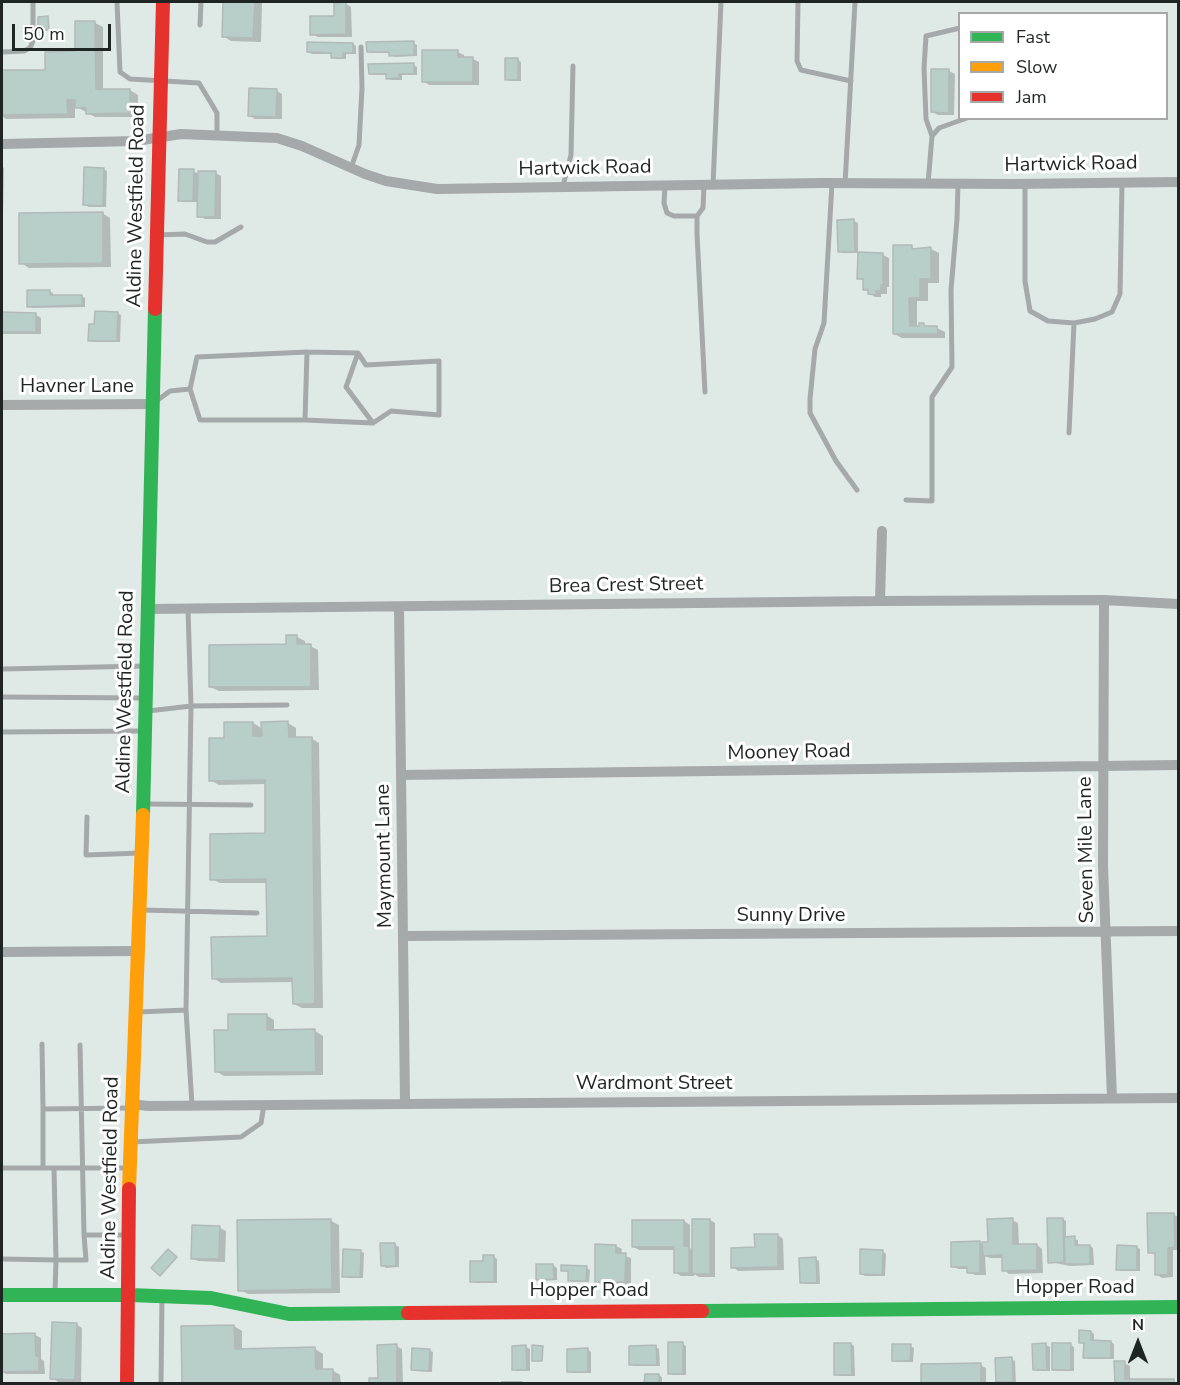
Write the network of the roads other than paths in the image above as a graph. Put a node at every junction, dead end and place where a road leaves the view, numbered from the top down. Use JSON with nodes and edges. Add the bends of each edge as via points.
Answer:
{"nodes":[{"id":1,"x":33,"y":2,"type":"edge"},
{"id":2,"x":117,"y":2,"type":"edge"},
{"id":3,"x":163,"y":2,"type":"edge"},
{"id":4,"x":201,"y":2,"type":"edge"},
{"id":5,"x":721,"y":2,"type":"edge"},
{"id":6,"x":798,"y":2,"type":"edge"},
{"id":7,"x":855,"y":2,"type":"edge"},
{"id":8,"x":200,"y":25,"type":"dead end"},
{"id":9,"x":958,"y":28,"type":"edge"},
{"id":10,"x":361,"y":46,"type":"dead end"},
{"id":11,"x":2,"y":51,"type":"edge"},
{"id":12,"x":573,"y":66,"type":"dead end"},
{"id":13,"x":160,"y":81,"type":"junction"},
{"id":14,"x":851,"y":81,"type":"junction"},
{"id":15,"x":961,"y":120,"type":"edge"},
{"id":16,"x":217,"y":135,"type":"junction"},
{"id":17,"x":932,"y":136,"type":"junction"},
{"id":18,"x":159,"y":138,"type":"junction"},
{"id":19,"x":2,"y":144,"type":"edge"},
{"id":20,"x":351,"y":168,"type":"junction"},
{"id":21,"x":1179,"y":182,"type":"edge"},
{"id":22,"x":832,"y":183,"type":"junction"},
{"id":23,"x":1122,"y":183,"type":"junction"},
{"id":24,"x":846,"y":184,"type":"junction"},
{"id":25,"x":928,"y":184,"type":"junction"},
{"id":26,"x":958,"y":184,"type":"junction"},
{"id":27,"x":1025,"y":184,"type":"junction"},
{"id":28,"x":709,"y":185,"type":"junction"},
{"id":29,"x":664,"y":186,"type":"junction"},
{"id":30,"x":563,"y":188,"type":"junction"},
{"id":31,"x":697,"y":216,"type":"junction"},
{"id":32,"x":240,"y":227,"type":"dead end"},
{"id":33,"x":157,"y":235,"type":"junction"},
{"id":34,"x":1074,"y":323,"type":"junction"},
{"id":35,"x":307,"y":352,"type":"junction"},
{"id":36,"x":358,"y":353,"type":"junction"},
{"id":37,"x":190,"y":389,"type":"junction"},
{"id":38,"x":705,"y":392,"type":"dead end"},
{"id":39,"x":152,"y":404,"type":"junction"},
{"id":40,"x":2,"y":405,"type":"edge"},
{"id":41,"x":305,"y":420,"type":"junction"},
{"id":42,"x":373,"y":423,"type":"junction"},
{"id":43,"x":1069,"y":433,"type":"dead end"},
{"id":44,"x":857,"y":490,"type":"dead end"},
{"id":45,"x":906,"y":500,"type":"dead end"},
{"id":46,"x":882,"y":531,"type":"dead end"},
{"id":47,"x":1104,"y":600,"type":"junction"},
{"id":48,"x":880,"y":601,"type":"junction"},
{"id":49,"x":1179,"y":604,"type":"edge"},
{"id":50,"x":399,"y":607,"type":"junction"},
{"id":51,"x":148,"y":609,"type":"junction"},
{"id":52,"x":189,"y":609,"type":"junction"},
{"id":53,"x":147,"y":666,"type":"junction"},
{"id":54,"x":2,"y":669,"type":"edge"},
{"id":55,"x":2,"y":697,"type":"edge"},
{"id":56,"x":146,"y":705,"type":"junction"},
{"id":57,"x":287,"y":705,"type":"dead end"},
{"id":58,"x":191,"y":706,"type":"junction"},
{"id":59,"x":145,"y":731,"type":"junction"},
{"id":60,"x":2,"y":732,"type":"edge"},
{"id":61,"x":1179,"y":765,"type":"edge"},
{"id":62,"x":1104,"y":767,"type":"junction"},
{"id":63,"x":401,"y":775,"type":"junction"},
{"id":64,"x":143,"y":804,"type":"junction"},
{"id":65,"x":189,"y":804,"type":"junction"},
{"id":66,"x":251,"y":805,"type":"dead end"},
{"id":67,"x":87,"y":818,"type":"dead end"},
{"id":68,"x":142,"y":853,"type":"junction"},
{"id":69,"x":140,"y":910,"type":"junction"},
{"id":70,"x":188,"y":911,"type":"junction"},
{"id":71,"x":257,"y":913,"type":"dead end"},
{"id":72,"x":1179,"y":931,"type":"edge"},
{"id":73,"x":1106,"y":932,"type":"junction"},
{"id":74,"x":405,"y":936,"type":"junction"},
{"id":75,"x":138,"y":951,"type":"junction"},
{"id":76,"x":2,"y":952,"type":"edge"},
{"id":77,"x":186,"y":1010,"type":"junction"},
{"id":78,"x":136,"y":1012,"type":"junction"},
{"id":79,"x":42,"y":1044,"type":"dead end"},
{"id":80,"x":80,"y":1045,"type":"dead end"},
{"id":81,"x":1112,"y":1098,"type":"junction"},
{"id":82,"x":1179,"y":1098,"type":"edge"},
{"id":83,"x":405,"y":1104,"type":"junction"},
{"id":84,"x":264,"y":1105,"type":"junction"},
{"id":85,"x":130,"y":1106,"type":"junction"},
{"id":86,"x":192,"y":1106,"type":"junction"},
{"id":87,"x":43,"y":1109,"type":"junction"},
{"id":88,"x":81,"y":1109,"type":"junction"},
{"id":89,"x":129,"y":1142,"type":"junction"},
{"id":90,"x":2,"y":1168,"type":"edge"},
{"id":91,"x":43,"y":1168,"type":"junction"},
{"id":92,"x":54,"y":1168,"type":"junction"},
{"id":93,"x":83,"y":1168,"type":"junction"},
{"id":94,"x":129,"y":1168,"type":"junction"},
{"id":95,"x":84,"y":1235,"type":"junction"},
{"id":96,"x":128,"y":1235,"type":"junction"},
{"id":97,"x":2,"y":1260,"type":"edge"},
{"id":98,"x":56,"y":1260,"type":"junction"},
{"id":99,"x":2,"y":1295,"type":"edge"},
{"id":100,"x":55,"y":1295,"type":"junction"},
{"id":101,"x":129,"y":1295,"type":"junction"},
{"id":102,"x":162,"y":1296,"type":"junction"},
{"id":103,"x":1179,"y":1307,"type":"edge"},
{"id":104,"x":127,"y":1383,"type":"edge"},
{"id":105,"x":161,"y":1383,"type":"edge"}],
"edges":[{"from":1,"to":11,"type":"lane","via":[[30,48]]},
{"from":2,"to":13,"type":"lane","via":[[120,72],[130,79]]},
{"from":3,"to":13,"type":"main road","name":"Aldine Westfield Road"},
{"from":4,"to":8,"type":"lane"},
{"from":5,"to":28,"type":"lane"},
{"from":6,"to":14,"type":"lane","via":[[797,60],[801,70]]},
{"from":7,"to":14,"type":"lane"},
{"from":9,"to":17,"type":"lane","via":[[926,36],[926,119]]},
{"from":10,"to":20,"type":"lane","via":[[359,145]]},
{"from":12,"to":30,"type":"lane","via":[[571,155]]},
{"from":13,"to":16,"type":"lane","via":[[199,83],[217,113]]},
{"from":13,"to":18,"type":"main road","name":"Aldine Westfield Road"},
{"from":14,"to":24,"type":"lane"},
{"from":15,"to":17,"type":"lane","via":[[939,128]]},
{"from":16,"to":18,"type":"street","name":"Hartwick Road"},
{"from":16,"to":20,"type":"street","name":"Hartwick Road","via":[[277,138]]},
{"from":17,"to":25,"type":"lane"},
{"from":18,"to":19,"type":"street","name":"Hartwick Road"},
{"from":18,"to":33,"type":"main road","name":"Aldine Westfield Road"},
{"from":20,"to":30,"type":"street","name":"Hartwick Road","via":[[386,181],[437,189]]},
{"from":21,"to":23,"type":"street","name":"Hartwick Road"},
{"from":22,"to":24,"type":"street","name":"Hartwick Road"},
{"from":22,"to":28,"type":"street","name":"Hartwick Road"},
{"from":22,"to":44,"type":"lane","via":[[824,323],[816,350],[810,414]]},
{"from":23,"to":27,"type":"street","name":"Hartwick Road"},
{"from":23,"to":34,"type":"lane","via":[[1120,294],[1112,312]]},
{"from":24,"to":25,"type":"street","name":"Hartwick Road"},
{"from":25,"to":26,"type":"street","name":"Hartwick Road"},
{"from":26,"to":27,"type":"street","name":"Hartwick Road"},
{"from":26,"to":45,"type":"lane","via":[[951,290],[952,367],[932,396],[932,501]]},
{"from":27,"to":34,"type":"lane","via":[[1025,281],[1030,311],[1048,321]]},
{"from":28,"to":29,"type":"street","name":"Hartwick Road"},
{"from":28,"to":31,"type":"lane"},
{"from":29,"to":30,"type":"street","name":"Hartwick Road"},
{"from":29,"to":31,"type":"lane","via":[[667,213]]},
{"from":31,"to":38,"type":"lane"},
{"from":32,"to":33,"type":"lane","via":[[215,242],[185,234]]},
{"from":33,"to":39,"type":"main road","name":"Aldine Westfield Road"},
{"from":34,"to":43,"type":"lane"},
{"from":35,"to":36,"type":"lane"},
{"from":35,"to":37,"type":"lane","via":[[197,357]]},
{"from":35,"to":41,"type":"lane"},
{"from":36,"to":42,"type":"lane","via":[[346,387]]},
{"from":36,"to":42,"type":"lane","via":[[366,365],[439,361],[439,415],[392,411]]},
{"from":37,"to":39,"type":"lane","via":[[170,391]]},
{"from":37,"to":41,"type":"lane","via":[[200,420]]},
{"from":39,"to":40,"type":"street","name":"Havner Lane"},
{"from":39,"to":51,"type":"main road","name":"Aldine Westfield Road"},
{"from":41,"to":42,"type":"lane"},
{"from":46,"to":48,"type":"street"},
{"from":47,"to":48,"type":"street","name":"Brea Crest Street"},
{"from":47,"to":49,"type":"street","name":"Brea Crest Street"},
{"from":47,"to":62,"type":"street","name":"Seven Mile Lane"},
{"from":48,"to":50,"type":"street","name":"Brea Crest Street"},
{"from":50,"to":52,"type":"street","name":"Brea Crest Street"},
{"from":50,"to":63,"type":"street","name":"Maymount Lane"},
{"from":51,"to":52,"type":"street","name":"Brea Crest Street"},
{"from":51,"to":53,"type":"main road","name":"Aldine Westfield Road"},
{"from":52,"to":58,"type":"lane"},
{"from":53,"to":54,"type":"lane"},
{"from":53,"to":56,"type":"main road","name":"Aldine Westfield Road"},
{"from":55,"to":56,"type":"lane"},
{"from":56,"to":58,"type":"lane"},
{"from":56,"to":59,"type":"main road","name":"Aldine Westfield Road"},
{"from":57,"to":58,"type":"lane"},
{"from":58,"to":65,"type":"lane"},
{"from":59,"to":60,"type":"lane"},
{"from":59,"to":64,"type":"main road","name":"Aldine Westfield Road"},
{"from":61,"to":62,"type":"street","name":"Mooney Road"},
{"from":62,"to":63,"type":"street","name":"Mooney Road"},
{"from":62,"to":73,"type":"street","name":"Seven Mile Lane"},
{"from":63,"to":74,"type":"street","name":"Maymount Lane"},
{"from":64,"to":65,"type":"lane"},
{"from":64,"to":68,"type":"main road","name":"Aldine Westfield Road"},
{"from":65,"to":66,"type":"lane"},
{"from":65,"to":70,"type":"lane"},
{"from":67,"to":68,"type":"lane","via":[[86,855]]},
{"from":68,"to":69,"type":"main road","name":"Aldine Westfield Road"},
{"from":69,"to":70,"type":"lane"},
{"from":69,"to":75,"type":"main road","name":"Aldine Westfield Road"},
{"from":70,"to":71,"type":"lane"},
{"from":70,"to":77,"type":"lane"},
{"from":72,"to":73,"type":"street","name":"Sunny Drive"},
{"from":73,"to":74,"type":"street","name":"Sunny Drive"},
{"from":73,"to":81,"type":"street","name":"Seven Mile Lane"},
{"from":74,"to":83,"type":"street","name":"Maymount Lane"},
{"from":75,"to":76,"type":"street"},
{"from":75,"to":78,"type":"main road","name":"Aldine Westfield Road"},
{"from":77,"to":78,"type":"lane"},
{"from":77,"to":86,"type":"lane"},
{"from":78,"to":85,"type":"main road","name":"Aldine Westfield Road"},
{"from":79,"to":87,"type":"lane"},
{"from":80,"to":88,"type":"lane"},
{"from":81,"to":82,"type":"street","name":"Wardmont Street"},
{"from":81,"to":83,"type":"street","name":"Wardmont Street"},
{"from":83,"to":84,"type":"street","name":"Wardmont Street"},
{"from":84,"to":86,"type":"street","name":"Wardmont Street"},
{"from":84,"to":89,"type":"lane","via":[[261,1123],[241,1137]]},
{"from":85,"to":86,"type":"street","name":"Wardmont Street"},
{"from":85,"to":88,"type":"lane"},
{"from":85,"to":89,"type":"main road","name":"Aldine Westfield Road"},
{"from":87,"to":88,"type":"lane"},
{"from":87,"to":91,"type":"lane"},
{"from":88,"to":93,"type":"lane"},
{"from":89,"to":94,"type":"main road","name":"Aldine Westfield Road"},
{"from":90,"to":91,"type":"lane"},
{"from":91,"to":92,"type":"lane"},
{"from":92,"to":93,"type":"lane"},
{"from":92,"to":98,"type":"lane"},
{"from":93,"to":94,"type":"lane"},
{"from":93,"to":95,"type":"lane"},
{"from":94,"to":96,"type":"main road","name":"Aldine Westfield Road"},
{"from":95,"to":96,"type":"lane"},
{"from":95,"to":98,"type":"lane","via":[[86,1260]]},
{"from":96,"to":101,"type":"main road","name":"Aldine Westfield Road"},
{"from":97,"to":98,"type":"lane"},
{"from":98,"to":100,"type":"lane"},
{"from":99,"to":100,"type":"main road","name":"Hopper Road"},
{"from":100,"to":101,"type":"main road","name":"Hopper Road"},
{"from":101,"to":102,"type":"main road","name":"Hopper Road"},
{"from":101,"to":104,"type":"main road","name":"Aldine Westfield Road"},
{"from":102,"to":103,"type":"main road","name":"Hopper Road","via":[[211,1298],[289,1314]]},
{"from":102,"to":105,"type":"lane"}]}
